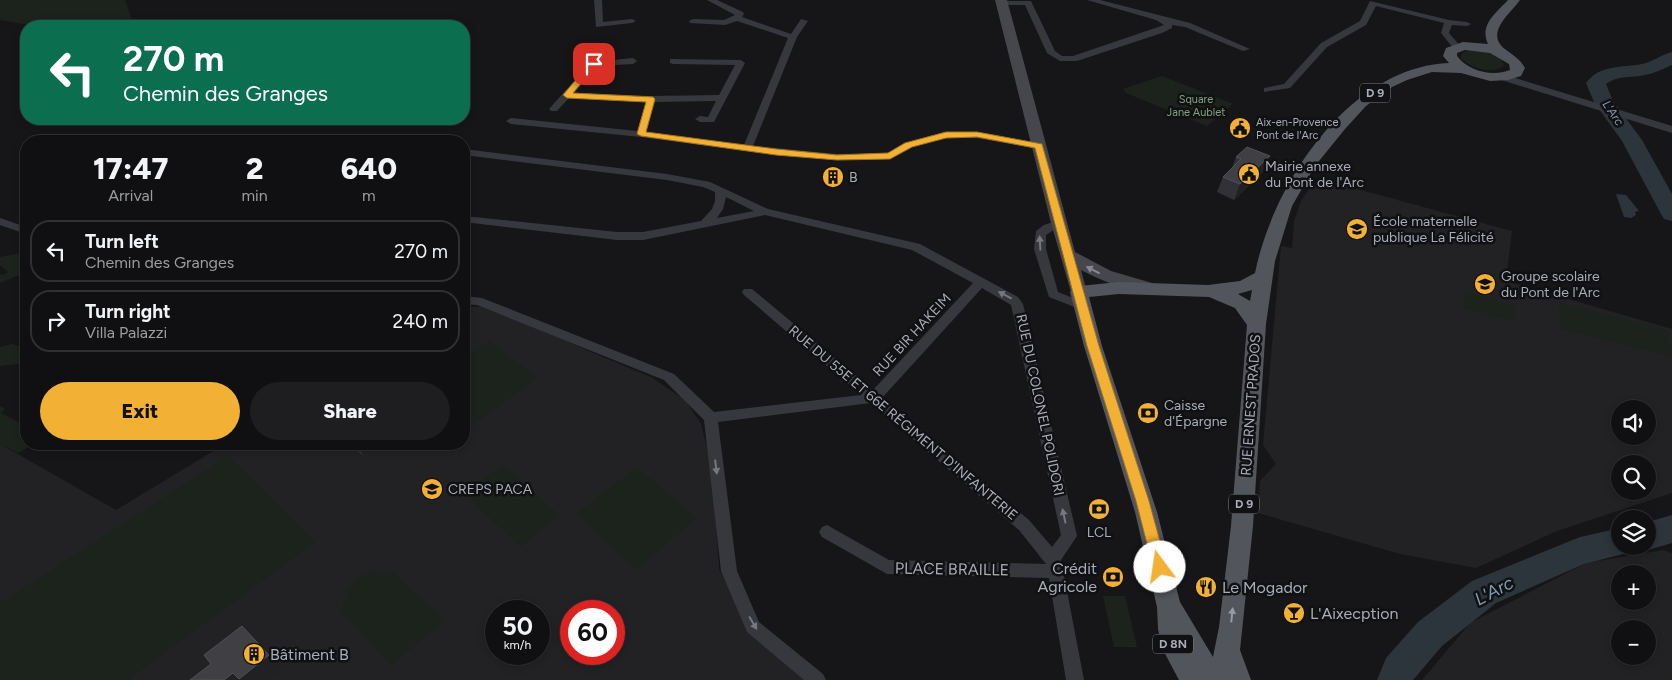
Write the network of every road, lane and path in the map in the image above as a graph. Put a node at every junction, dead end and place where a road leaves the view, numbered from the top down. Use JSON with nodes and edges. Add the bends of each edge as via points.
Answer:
{"nodes":[{"id":1,"x":598,"y":0,"type":"edge"},
{"id":2,"x":711,"y":0,"type":"edge"},
{"id":3,"x":1091,"y":0,"type":"edge"},
{"id":4,"x":1501,"y":0,"type":"edge"},
{"id":5,"x":1514,"y":0,"type":"edge"},
{"id":6,"x":1001,"y":1,"type":"edge"},
{"id":7,"x":1030,"y":2,"type":"edge"},
{"id":8,"x":1373,"y":2,"type":"edge"},
{"id":9,"x":737,"y":18,"type":"junction"},
{"id":10,"x":632,"y":21,"type":"dead end"},
{"id":11,"x":693,"y":21,"type":"dead end"},
{"id":12,"x":804,"y":21,"type":"dead end"},
{"id":13,"x":1166,"y":21,"type":"junction"},
{"id":14,"x":1449,"y":22,"type":"junction"},
{"id":15,"x":1467,"y":24,"type":"dead end"},
{"id":16,"x":793,"y":37,"type":"junction"},
{"id":17,"x":1459,"y":48,"type":"junction"},
{"id":18,"x":1246,"y":49,"type":"dead end"},
{"id":19,"x":1501,"y":52,"type":"junction"},
{"id":20,"x":633,"y":61,"type":"dead end"},
{"id":21,"x":673,"y":61,"type":"dead end"},
{"id":22,"x":1464,"y":68,"type":"junction"},
{"id":23,"x":1516,"y":73,"type":"junction"},
{"id":24,"x":1502,"y":77,"type":"junction"},
{"id":25,"x":1531,"y":85,"type":"junction"},
{"id":26,"x":1267,"y":90,"type":"dead end"},
{"id":27,"x":567,"y":95,"type":"junction"},
{"id":28,"x":722,"y":98,"type":"junction"},
{"id":29,"x":650,"y":99,"type":"junction"},
{"id":30,"x":554,"y":109,"type":"dead end"},
{"id":31,"x":700,"y":120,"type":"dead end"},
{"id":32,"x":511,"y":121,"type":"dead end"},
{"id":33,"x":1330,"y":129,"type":"junction"},
{"id":34,"x":1672,"y":130,"type":"edge"},
{"id":35,"x":641,"y":134,"type":"junction"},
{"id":36,"x":1039,"y":146,"type":"junction"},
{"id":37,"x":748,"y":147,"type":"junction"},
{"id":38,"x":470,"y":153,"type":"edge"},
{"id":39,"x":720,"y":191,"type":"junction"},
{"id":40,"x":765,"y":212,"type":"junction"},
{"id":41,"x":470,"y":220,"type":"edge"},
{"id":42,"x":0,"y":222,"type":"edge"},
{"id":43,"x":1059,"y":223,"type":"junction"},
{"id":44,"x":703,"y":224,"type":"junction"},
{"id":45,"x":20,"y":229,"type":"edge"},
{"id":46,"x":1069,"y":255,"type":"junction"},
{"id":47,"x":1256,"y":274,"type":"junction"},
{"id":48,"x":981,"y":282,"type":"junction"},
{"id":49,"x":1154,"y":289,"type":"junction"},
{"id":50,"x":1217,"y":290,"type":"junction"},
{"id":51,"x":748,"y":292,"type":"dead end"},
{"id":52,"x":1081,"y":299,"type":"junction"},
{"id":53,"x":470,"y":300,"type":"edge"},
{"id":54,"x":1257,"y":326,"type":"junction"},
{"id":55,"x":874,"y":398,"type":"junction"},
{"id":56,"x":711,"y":418,"type":"junction"},
{"id":57,"x":827,"y":532,"type":"dead end"},
{"id":58,"x":1054,"y":565,"type":"junction"},
{"id":59,"x":1228,"y":651,"type":"junction"},
{"id":60,"x":817,"y":680,"type":"edge"},
{"id":61,"x":1075,"y":680,"type":"edge"},
{"id":62,"x":1198,"y":680,"type":"edge"},
{"id":63,"x":1219,"y":680,"type":"edge"},
{"id":64,"x":1238,"y":680,"type":"edge"}],
"edges":[{"from":1,"to":10,"type":"street","via":[[599,25]]},
{"from":2,"to":9,"type":"street","via":[[735,10],[740,14]]},
{"from":3,"to":13,"type":"street"},
{"from":4,"to":17,"type":"main road","via":[[1484,20],[1480,40]]},
{"from":5,"to":19,"type":"main road","via":[[1490,30],[1489,37]]},
{"from":6,"to":7,"type":"street"},
{"from":6,"to":36,"type":"main road","number":"D 8N"},
{"from":7,"to":13,"type":"street","via":[[1051,53],[1060,58],[1074,59],[1159,32],[1169,26]]},
{"from":8,"to":14,"type":"street"},
{"from":8,"to":26,"type":"street","via":[[1363,23],[1324,45],[1287,86]]},
{"from":9,"to":11,"type":"street","via":[[725,23]]},
{"from":9,"to":16,"type":"street"},
{"from":12,"to":16,"type":"street"},
{"from":13,"to":18,"type":"street","via":[[1187,25]]},
{"from":14,"to":15,"type":"street"},
{"from":14,"to":17,"type":"street","via":[[1445,33]]},
{"from":16,"to":37,"type":"street"},
{"from":17,"to":19,"type":"main road"},
{"from":17,"to":22,"type":"main road","via":[[1452,60]]},
{"from":17,"to":33,"type":"main road","number":"D 9","via":[[1404,68],[1352,97]]},
{"from":19,"to":23,"type":"main road","via":[[1516,63]]},
{"from":20,"to":27,"type":"street","via":[[594,64]]},
{"from":21,"to":28,"type":"street","via":[[741,63]]},
{"from":22,"to":24,"type":"main road"},
{"from":22,"to":33,"type":"main road","number":"D 9","via":[[1438,67],[1412,72],[1363,100]]},
{"from":23,"to":24,"type":"main road"},
{"from":23,"to":25,"type":"street"},
{"from":24,"to":25,"type":"street"},
{"from":25,"to":34,"type":"street"},
{"from":27,"to":29,"type":"street"},
{"from":27,"to":30,"type":"street"},
{"from":28,"to":29,"type":"street"},
{"from":28,"to":31,"type":"street","via":[[711,120]]},
{"from":29,"to":35,"type":"street"},
{"from":32,"to":35,"type":"street"},
{"from":33,"to":47,"type":"main road","number":"D 9","via":[[1278,219]]},
{"from":35,"to":37,"type":"street"},
{"from":36,"to":37,"type":"street","via":[[969,135],[946,135],[908,145],[890,156],[837,158]]},
{"from":36,"to":43,"type":"main road","number":"D 8N"},
{"from":38,"to":39,"type":"street","via":[[667,177],[706,184]]},
{"from":39,"to":40,"type":"street"},
{"from":39,"to":44,"type":"street","via":[[722,200],[714,216]]},
{"from":40,"to":44,"type":"street"},
{"from":40,"to":48,"type":"street","name":"RUE DU COLONEL POLIDORI","via":[[916,247]]},
{"from":41,"to":44,"type":"street","via":[[617,236],[643,236]]},
{"from":42,"to":45,"type":"street"},
{"from":43,"to":46,"type":"main road","number":"D 8N"},
{"from":52,"to":43,"type":"street","one_way":true,"via":[[1054,294],[1040,249],[1040,234]]},
{"from":49,"to":46,"type":"main road","one_way":true,"via":[[1110,278]]},
{"from":46,"to":52,"type":"main road","number":"D 8N"},
{"from":47,"to":50,"type":"main road","via":[[1244,288]]},
{"from":47,"to":54,"type":"main road","name":"RUE ERNEST PRADOS","number":"D 9"},
{"from":48,"to":55,"type":"street","name":"RUE BIR HAKEIM"},
{"from":58,"to":48,"type":"street","name":"RUE DU COLONEL POLIDORI","one_way":true,"via":[[1069,536],[1017,304]]},
{"from":49,"to":50,"type":"main road"},
{"from":49,"to":52,"type":"main road","via":[[1119,288]]},
{"from":50,"to":54,"type":"main road","via":[[1236,298],[1247,308]]},
{"from":51,"to":55,"type":"street","name":"RUE DU 55E ET 66E RÉGIMENT D'INFANTERIE"},
{"from":52,"to":62,"type":"main road","number":"D 8N","via":[[1144,506],[1169,607],[1174,648]]},
{"from":53,"to":56,"type":"street","via":[[669,377]]},
{"from":59,"to":54,"type":"main road","name":"RUE ERNEST PRADOS","number":"D 9","one_way":true,"via":[[1244,510]]},
{"from":55,"to":56,"type":"street","name":"RUE BIR HAKEIM"},
{"from":55,"to":58,"type":"street","name":"RUE DU 55E ET 66E RÉGIMENT D'INFANTERIE","via":[[1024,524]]},
{"from":56,"to":60,"type":"street","one_way":true,"via":[[729,571],[753,627]]},
{"from":57,"to":58,"type":"street","name":"PLACE BRAILLE","via":[[887,567]]},
{"from":58,"to":61,"type":"street"},
{"from":59,"to":63,"type":"main road","name":"RUE ERNEST PRADOS","number":"D 9"},
{"from":59,"to":64,"type":"main road"}]}
